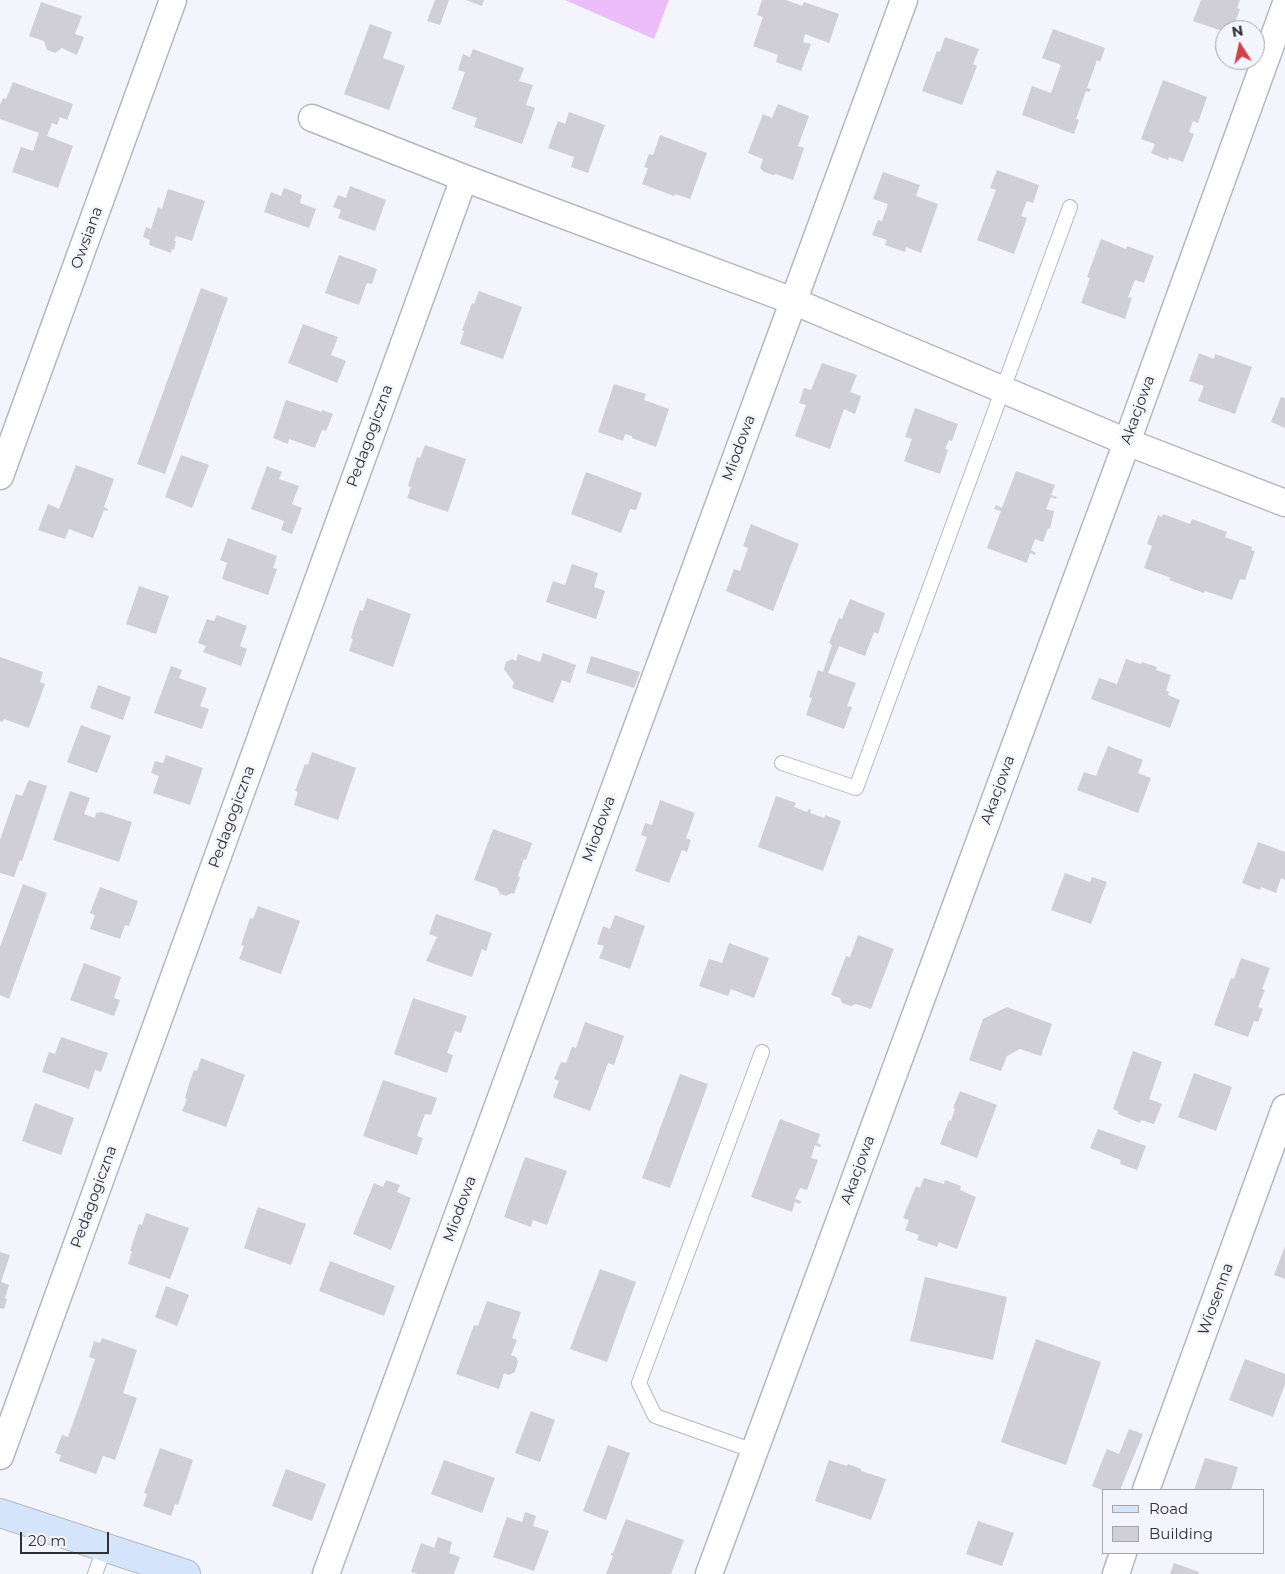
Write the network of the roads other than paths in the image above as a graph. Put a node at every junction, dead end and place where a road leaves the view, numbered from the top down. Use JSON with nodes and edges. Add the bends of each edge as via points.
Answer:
{"nodes":[{"id":1,"x":173,"y":0,"type":"edge"},
{"id":2,"x":904,"y":0,"type":"edge"},
{"id":3,"x":1285,"y":6,"type":"edge"},
{"id":4,"x":312,"y":118,"type":"dead end"},
{"id":5,"x":464,"y":178,"type":"junction"},
{"id":6,"x":1070,"y":206,"type":"dead end"},
{"id":7,"x":793,"y":301,"type":"junction"},
{"id":8,"x":1003,"y":390,"type":"junction"},
{"id":9,"x":1127,"y":442,"type":"junction"},
{"id":10,"x":0,"y":476,"type":"edge"},
{"id":11,"x":1285,"y":503,"type":"edge"},
{"id":12,"x":782,"y":763,"type":"dead end"},
{"id":13,"x":762,"y":1052,"type":"dead end"},
{"id":14,"x":1285,"y":1108,"type":"edge"},
{"id":15,"x":754,"y":1451,"type":"junction"},
{"id":16,"x":0,"y":1456,"type":"edge"},
{"id":17,"x":1146,"y":1489,"type":"edge"},
{"id":18,"x":0,"y":1513,"type":"edge"},
{"id":19,"x":105,"y":1547,"type":"junction"},
{"id":20,"x":1123,"y":1554,"type":"edge"},
{"id":21,"x":96,"y":1574,"type":"edge"},
{"id":22,"x":186,"y":1574,"type":"edge"},
{"id":23,"x":326,"y":1574,"type":"edge"},
{"id":24,"x":709,"y":1574,"type":"edge"},
{"id":25,"x":1116,"y":1574,"type":"edge"}],
"edges":[{"from":1,"to":10,"type":"street","name":"Owsiana"},
{"from":2,"to":7,"type":"street","name":"Miodowa"},
{"from":3,"to":9,"type":"street","name":"Akacjowa"},
{"from":4,"to":5,"type":"street"},
{"from":5,"to":7,"type":"street"},
{"from":5,"to":16,"type":"street","name":"Pedagogiczna"},
{"from":6,"to":8,"type":"lane"},
{"from":7,"to":8,"type":"street"},
{"from":7,"to":23,"type":"street","name":"Miodowa"},
{"from":8,"to":9,"type":"street"},
{"from":8,"to":12,"type":"lane","via":[[856,788]]},
{"from":9,"to":11,"type":"street"},
{"from":9,"to":15,"type":"street","name":"Akacjowa"},
{"from":13,"to":15,"type":"lane","via":[[640,1383],[655,1416]]},
{"from":14,"to":17,"type":"street","name":"Wiosenna"},
{"from":15,"to":24,"type":"street","name":"Akacjowa"},
{"from":18,"to":19,"type":"main road"},
{"from":19,"to":21,"type":"lane"},
{"from":19,"to":22,"type":"main road"},
{"from":20,"to":25,"type":"street"}]}
